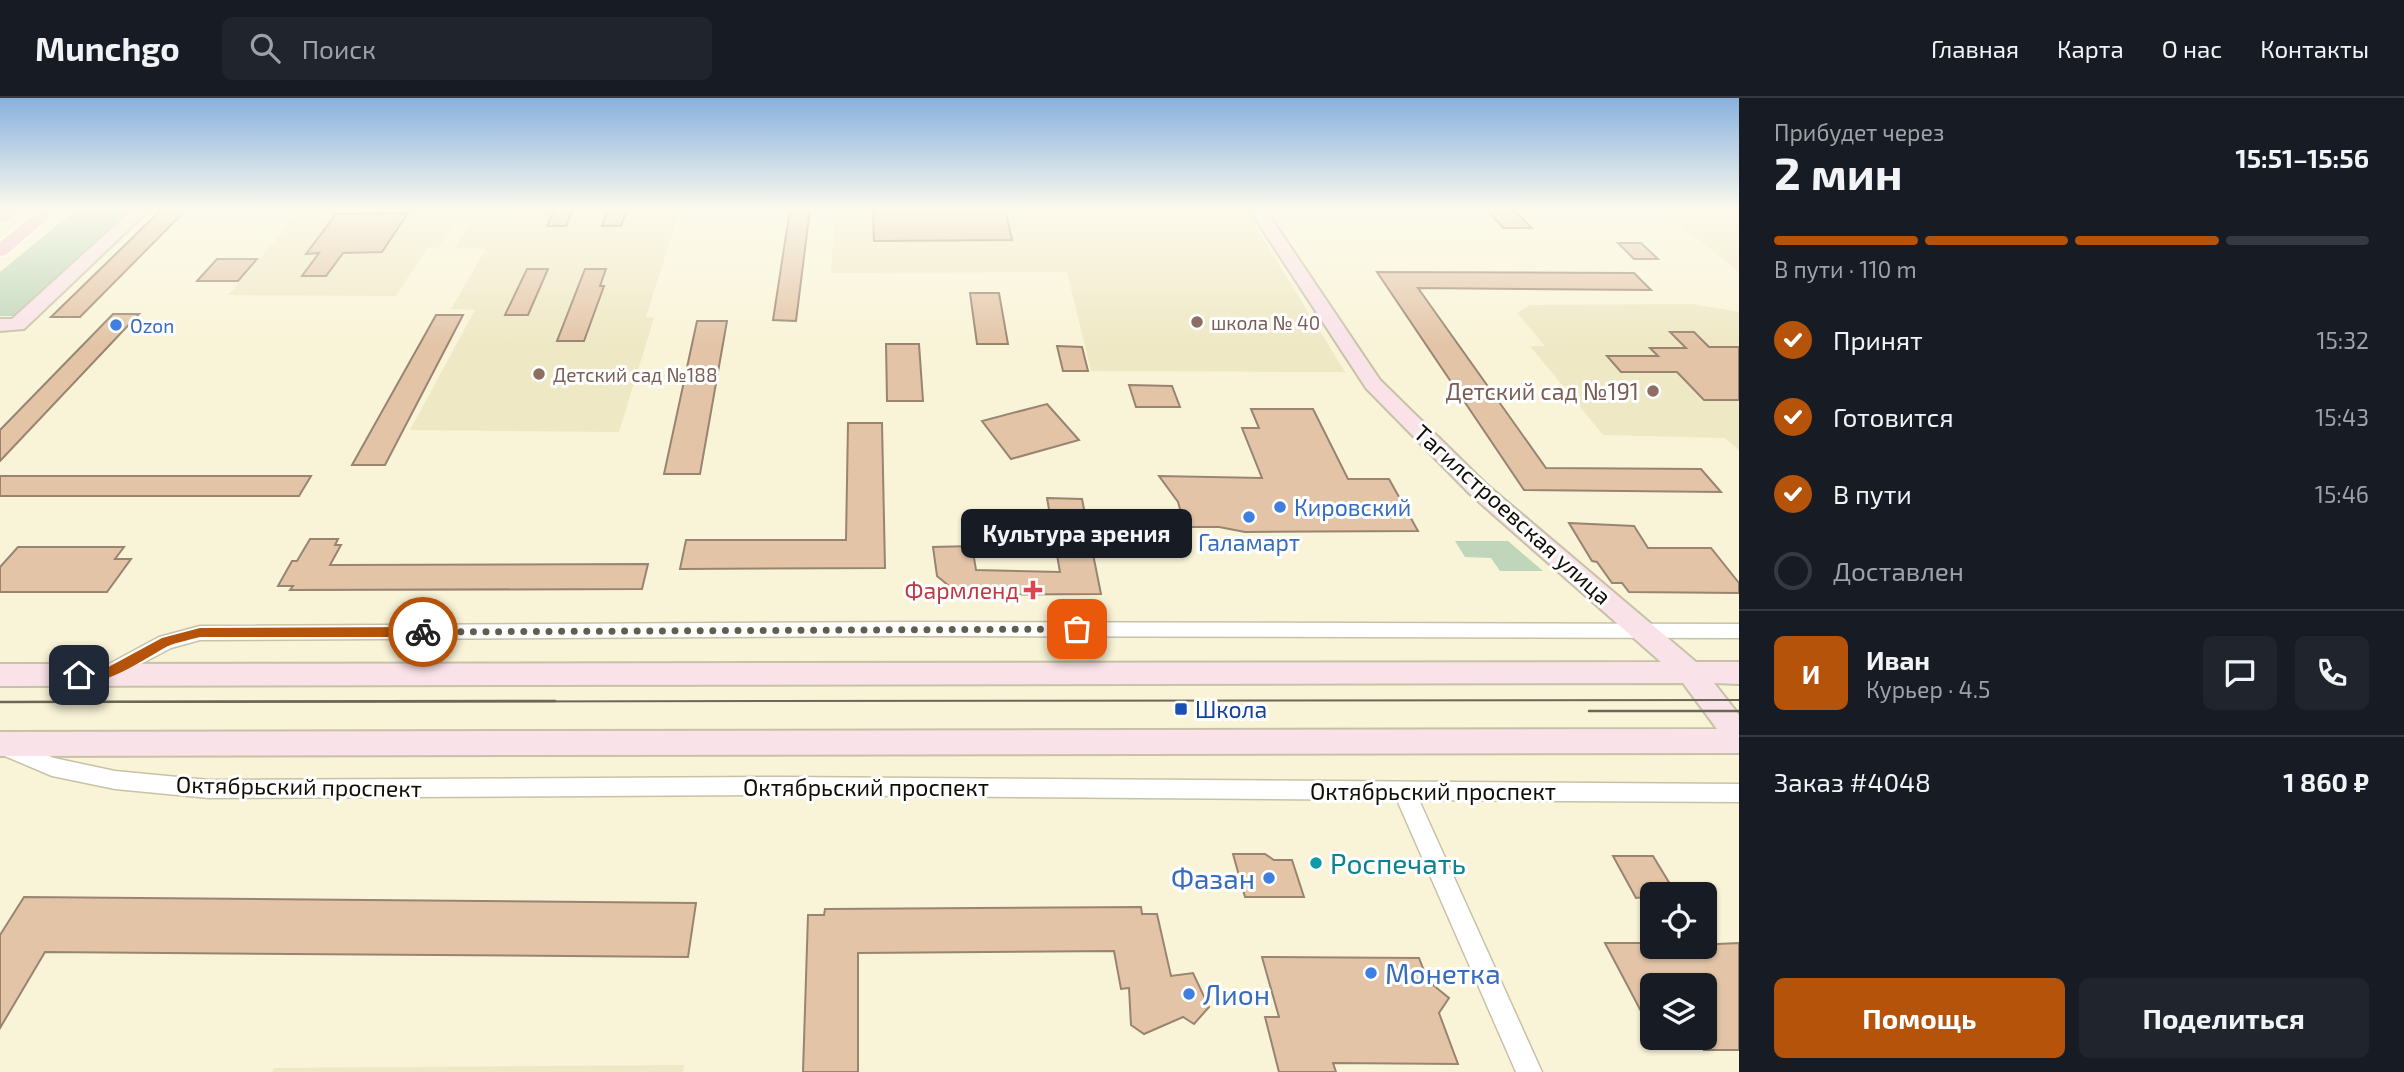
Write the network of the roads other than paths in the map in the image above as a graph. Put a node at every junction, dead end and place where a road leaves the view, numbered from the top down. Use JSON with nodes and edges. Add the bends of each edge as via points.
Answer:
{"nodes":[{"id":1,"x":93,"y":254,"type":"edge"},
{"id":2,"x":1287,"y":254,"type":"edge"},
{"id":3,"x":0,"y":325,"type":"edge"},
{"id":4,"x":1645,"y":631,"type":"junction"},
{"id":5,"x":1739,"y":631,"type":"edge"},
{"id":6,"x":1690,"y":673,"type":"junction"},
{"id":7,"x":1739,"y":673,"type":"edge"},
{"id":8,"x":0,"y":675,"type":"edge"},
{"id":9,"x":105,"y":675,"type":"junction"},
{"id":10,"x":1739,"y":736,"type":"edge"},
{"id":11,"x":1739,"y":741,"type":"edge"},
{"id":12,"x":0,"y":745,"type":"edge"},
{"id":13,"x":1404,"y":791,"type":"junction"},
{"id":14,"x":1739,"y":793,"type":"edge"},
{"id":15,"x":1529,"y":1072,"type":"edge"}],
"edges":[{"from":1,"to":3,"type":"main road","via":[[16,325]]},
{"from":2,"to":4,"type":"main road","name":"Тагилстроевская улица","via":[[1373,384],[1478,489]]},
{"from":4,"to":5,"type":"street"},
{"from":4,"to":6,"type":"main road","name":"Тагилстроевская улица"},
{"from":4,"to":9,"type":"street","via":[[222,632],[166,642]]},
{"from":6,"to":7,"type":"main road"},
{"from":6,"to":9,"type":"main road"},
{"from":6,"to":10,"type":"main road","name":"Тагилстроевская улица"},
{"from":8,"to":9,"type":"main road"},
{"from":11,"to":12,"type":"main road","name":"Октябрьский проспект"},
{"from":12,"to":13,"type":"street","name":"Октябрьский проспект","via":[[52,767],[115,780],[209,789],[783,786]]},
{"from":13,"to":14,"type":"street","name":"Октябрьский проспект"},
{"from":13,"to":15,"type":"street"}]}
